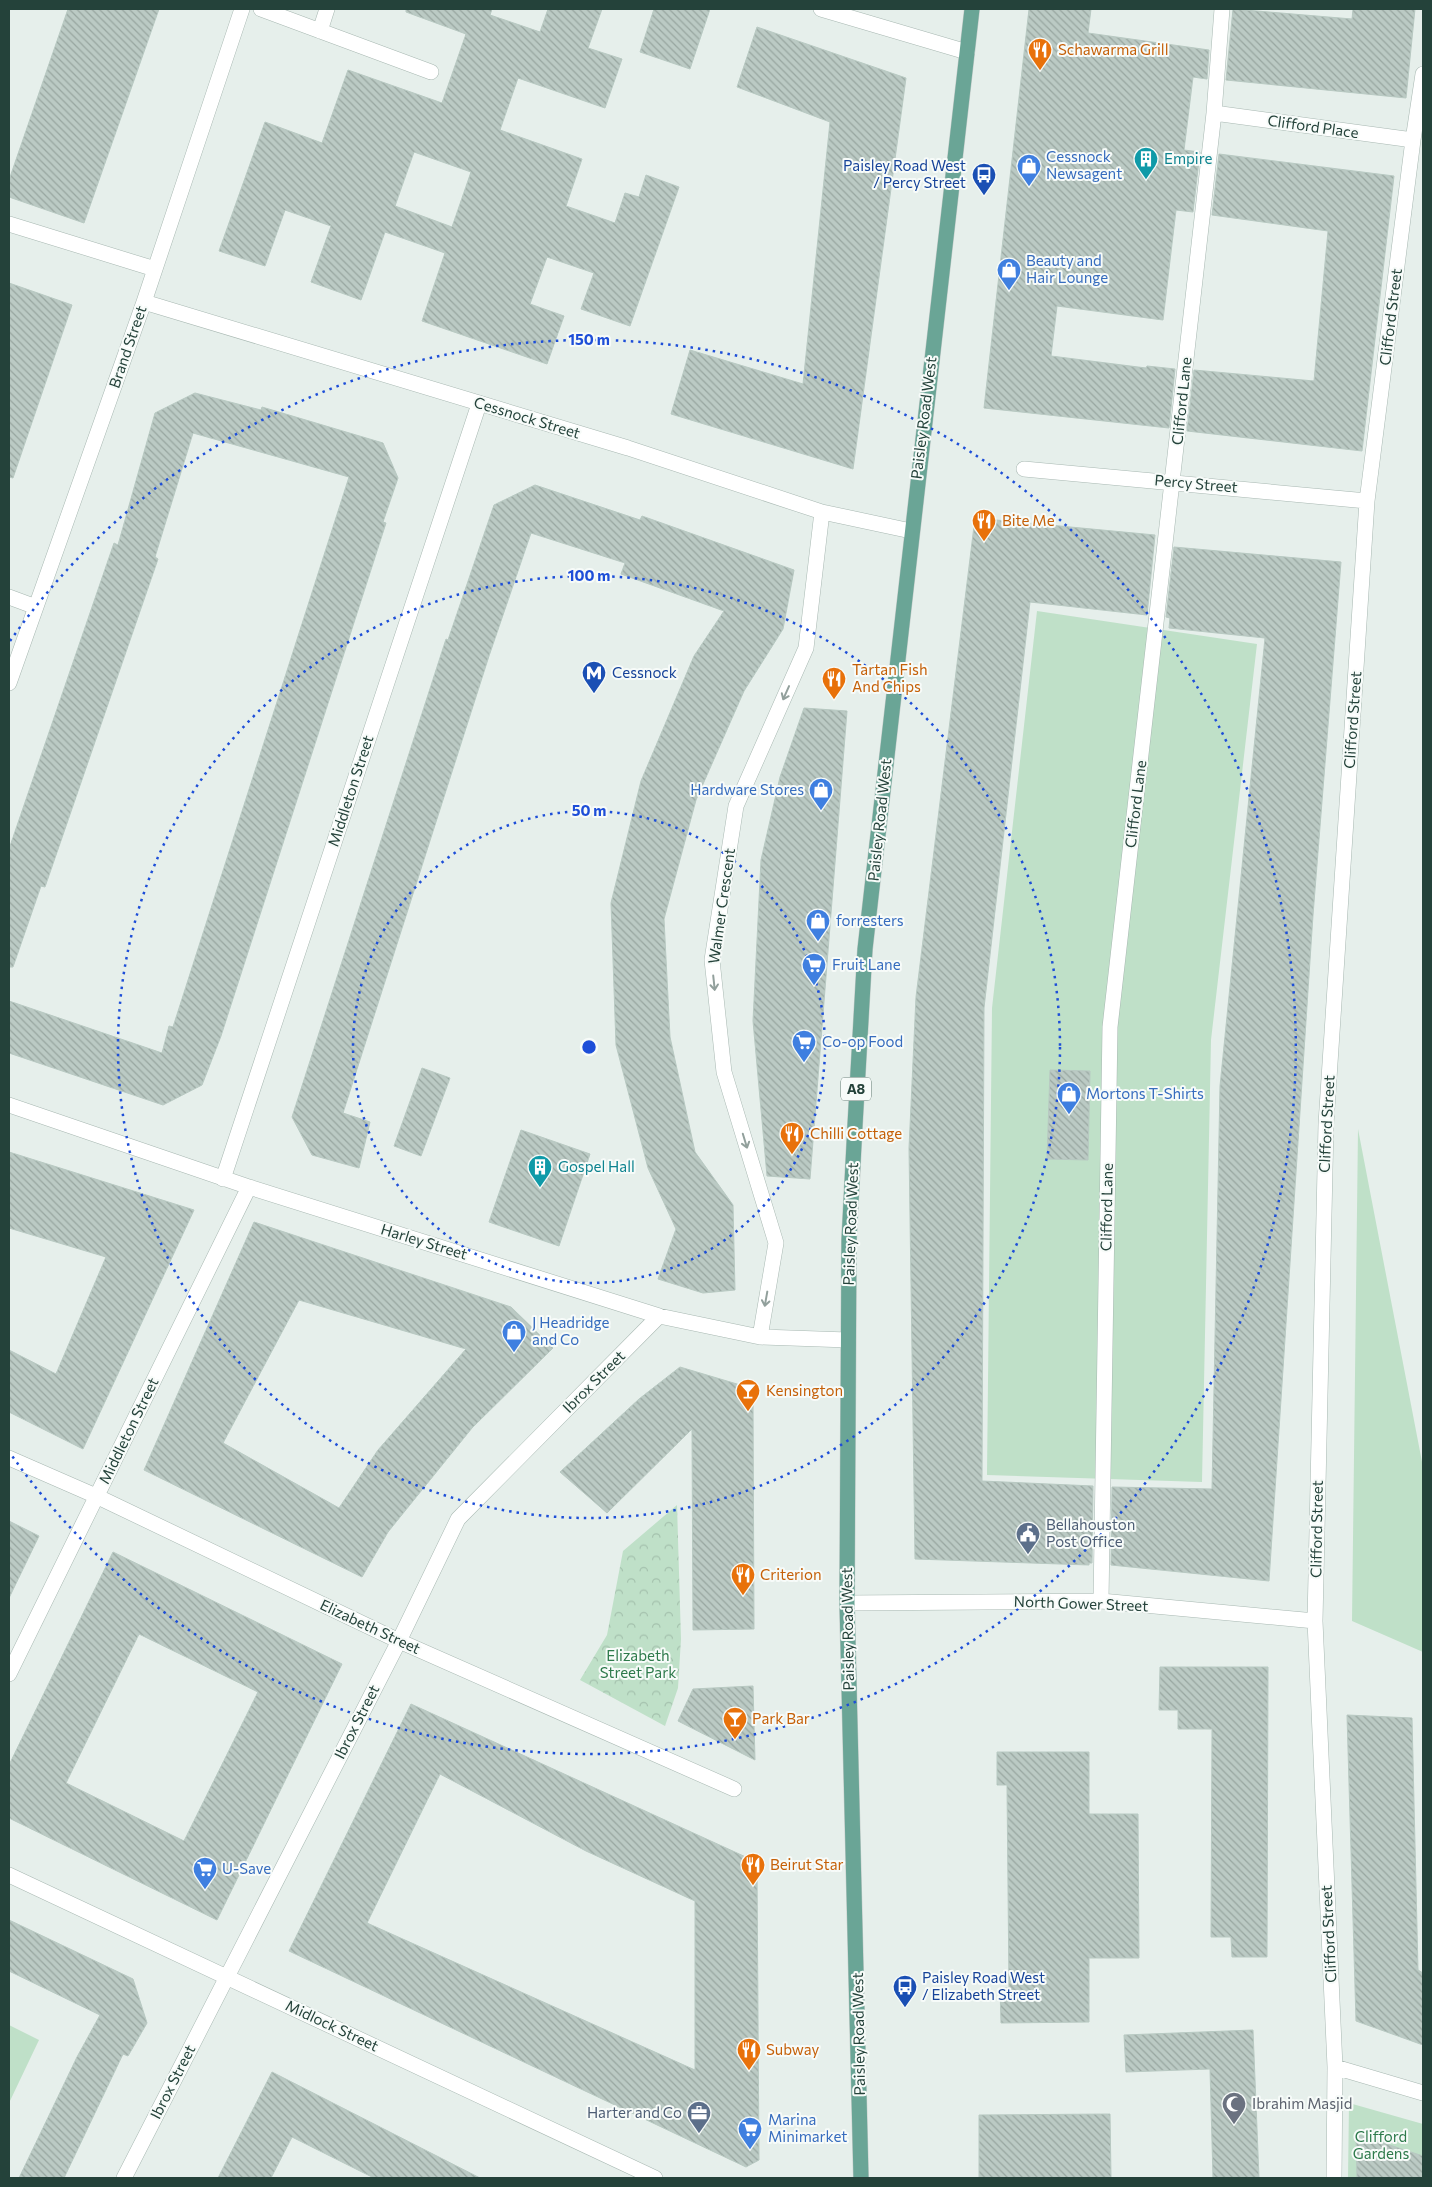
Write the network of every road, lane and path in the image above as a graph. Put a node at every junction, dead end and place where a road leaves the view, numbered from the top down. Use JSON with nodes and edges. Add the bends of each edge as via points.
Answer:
{"nodes":[{"id":1,"x":242,"y":9,"type":"edge"},
{"id":2,"x":261,"y":9,"type":"edge"},
{"id":3,"x":328,"y":9,"type":"edge"},
{"id":4,"x":821,"y":9,"type":"edge"},
{"id":5,"x":972,"y":9,"type":"edge"},
{"id":6,"x":1222,"y":9,"type":"edge"},
{"id":7,"x":320,"y":31,"type":"junction"},
{"id":8,"x":967,"y":52,"type":"junction"},
{"id":9,"x":431,"y":72,"type":"dead end"},
{"id":10,"x":1423,"y":74,"type":"edge"},
{"id":11,"x":1214,"y":113,"type":"junction"},
{"id":12,"x":1413,"y":140,"type":"junction"},
{"id":13,"x":9,"y":224,"type":"edge"},
{"id":14,"x":155,"y":269,"type":"junction"},
{"id":15,"x":144,"y":302,"type":"junction"},
{"id":16,"x":480,"y":404,"type":"junction"},
{"id":17,"x":1024,"y":469,"type":"dead end"},
{"id":18,"x":1173,"y":482,"type":"junction"},
{"id":19,"x":1368,"y":500,"type":"junction"},
{"id":20,"x":822,"y":512,"type":"junction"},
{"id":21,"x":911,"y":532,"type":"junction"},
{"id":22,"x":9,"y":597,"type":"edge"},
{"id":23,"x":36,"y":607,"type":"junction"},
{"id":24,"x":9,"y":683,"type":"edge"},
{"id":25,"x":9,"y":1105,"type":"edge"},
{"id":26,"x":223,"y":1179,"type":"junction"},
{"id":27,"x":249,"y":1187,"type":"junction"},
{"id":28,"x":659,"y":1316,"type":"junction"},
{"id":29,"x":760,"y":1337,"type":"junction"},
{"id":30,"x":848,"y":1340,"type":"junction"},
{"id":31,"x":9,"y":1458,"type":"edge"},
{"id":32,"x":96,"y":1496,"type":"junction"},
{"id":33,"x":1101,"y":1601,"type":"junction"},
{"id":34,"x":847,"y":1603,"type":"junction"},
{"id":35,"x":1315,"y":1621,"type":"junction"},
{"id":36,"x":399,"y":1641,"type":"junction"},
{"id":37,"x":9,"y":1674,"type":"edge"},
{"id":38,"x":734,"y":1789,"type":"dead end"},
{"id":39,"x":9,"y":1875,"type":"edge"},
{"id":40,"x":227,"y":1976,"type":"junction"},
{"id":41,"x":1334,"y":2067,"type":"junction"},
{"id":42,"x":1423,"y":2093,"type":"edge"},
{"id":43,"x":124,"y":2178,"type":"edge"},
{"id":44,"x":655,"y":2178,"type":"edge"},
{"id":45,"x":862,"y":2178,"type":"edge"},
{"id":46,"x":1334,"y":2178,"type":"edge"}],
"edges":[{"from":1,"to":14,"type":"street","name":"Brand Street"},
{"from":2,"to":7,"type":"street"},
{"from":3,"to":7,"type":"street"},
{"from":4,"to":8,"type":"street"},
{"from":5,"to":8,"type":"main road","name":"Paisley Road West","number":"A8"},
{"from":6,"to":11,"type":"street","name":"Clifford Lane"},
{"from":7,"to":9,"type":"street"},
{"from":8,"to":21,"type":"main road","name":"Paisley Road West","number":"A8"},
{"from":10,"to":12,"type":"street","name":"Clifford Street"},
{"from":11,"to":12,"type":"street","name":"Clifford Place"},
{"from":11,"to":18,"type":"street","name":"Clifford Lane"},
{"from":12,"to":19,"type":"street","name":"Clifford Street"},
{"from":13,"to":14,"type":"street"},
{"from":14,"to":15,"type":"street","name":"Brand Street"},
{"from":15,"to":16,"type":"street","name":"Cessnock Street"},
{"from":15,"to":23,"type":"street","name":"Brand Street"},
{"from":16,"to":20,"type":"street","name":"Cessnock Street","via":[[628,448]]},
{"from":16,"to":26,"type":"street","name":"Middleton Street"},
{"from":17,"to":18,"type":"street","name":"Percy Street"},
{"from":18,"to":19,"type":"street","name":"Percy Street"},
{"from":18,"to":33,"type":"street","name":"Clifford Lane","via":[[1110,1027]]},
{"from":19,"to":35,"type":"street","name":"Clifford Street","via":[[1326,1124]]},
{"from":20,"to":21,"type":"street","name":"Cessnock Street"},
{"from":20,"to":29,"type":"street","name":"Walmer Crescent","one_way":true,"via":[[806,648],[736,806],[712,960],[724,1072],[776,1243]]},
{"from":21,"to":30,"type":"main road","name":"Paisley Road West","number":"A8","via":[[865,950],[849,1240]]},
{"from":22,"to":23,"type":"street"},
{"from":23,"to":24,"type":"street","name":"Brand Street"},
{"from":25,"to":26,"type":"street","name":"Harley Street"},
{"from":26,"to":27,"type":"street","name":"Harley Street"},
{"from":27,"to":28,"type":"street","name":"Harley Street"},
{"from":27,"to":32,"type":"street","name":"Middleton Street"},
{"from":28,"to":29,"type":"street","name":"Harley Street"},
{"from":28,"to":36,"type":"street","name":"Ibrox Street","via":[[458,1519]]},
{"from":29,"to":30,"type":"street","name":"Harley Street"},
{"from":30,"to":34,"type":"main road","name":"Paisley Road West","number":"A8"},
{"from":31,"to":32,"type":"street","name":"Elizabeth Street"},
{"from":32,"to":36,"type":"street","name":"Elizabeth Street"},
{"from":32,"to":37,"type":"street","name":"Middleton Street"},
{"from":33,"to":34,"type":"street","name":"North Gower Street"},
{"from":33,"to":35,"type":"street","name":"North Gower Street"},
{"from":34,"to":45,"type":"main road","name":"Paisley Road West","number":"A8"},
{"from":35,"to":41,"type":"street","name":"Clifford Street"},
{"from":36,"to":38,"type":"street","name":"Elizabeth Street"},
{"from":36,"to":40,"type":"street","name":"Ibrox Street"},
{"from":39,"to":40,"type":"street","name":"Midlock Street"},
{"from":40,"to":43,"type":"street","name":"Ibrox Street"},
{"from":40,"to":44,"type":"street","name":"Midlock Street"},
{"from":41,"to":42,"type":"street"},
{"from":41,"to":46,"type":"street","name":"Clifford Street"}]}
